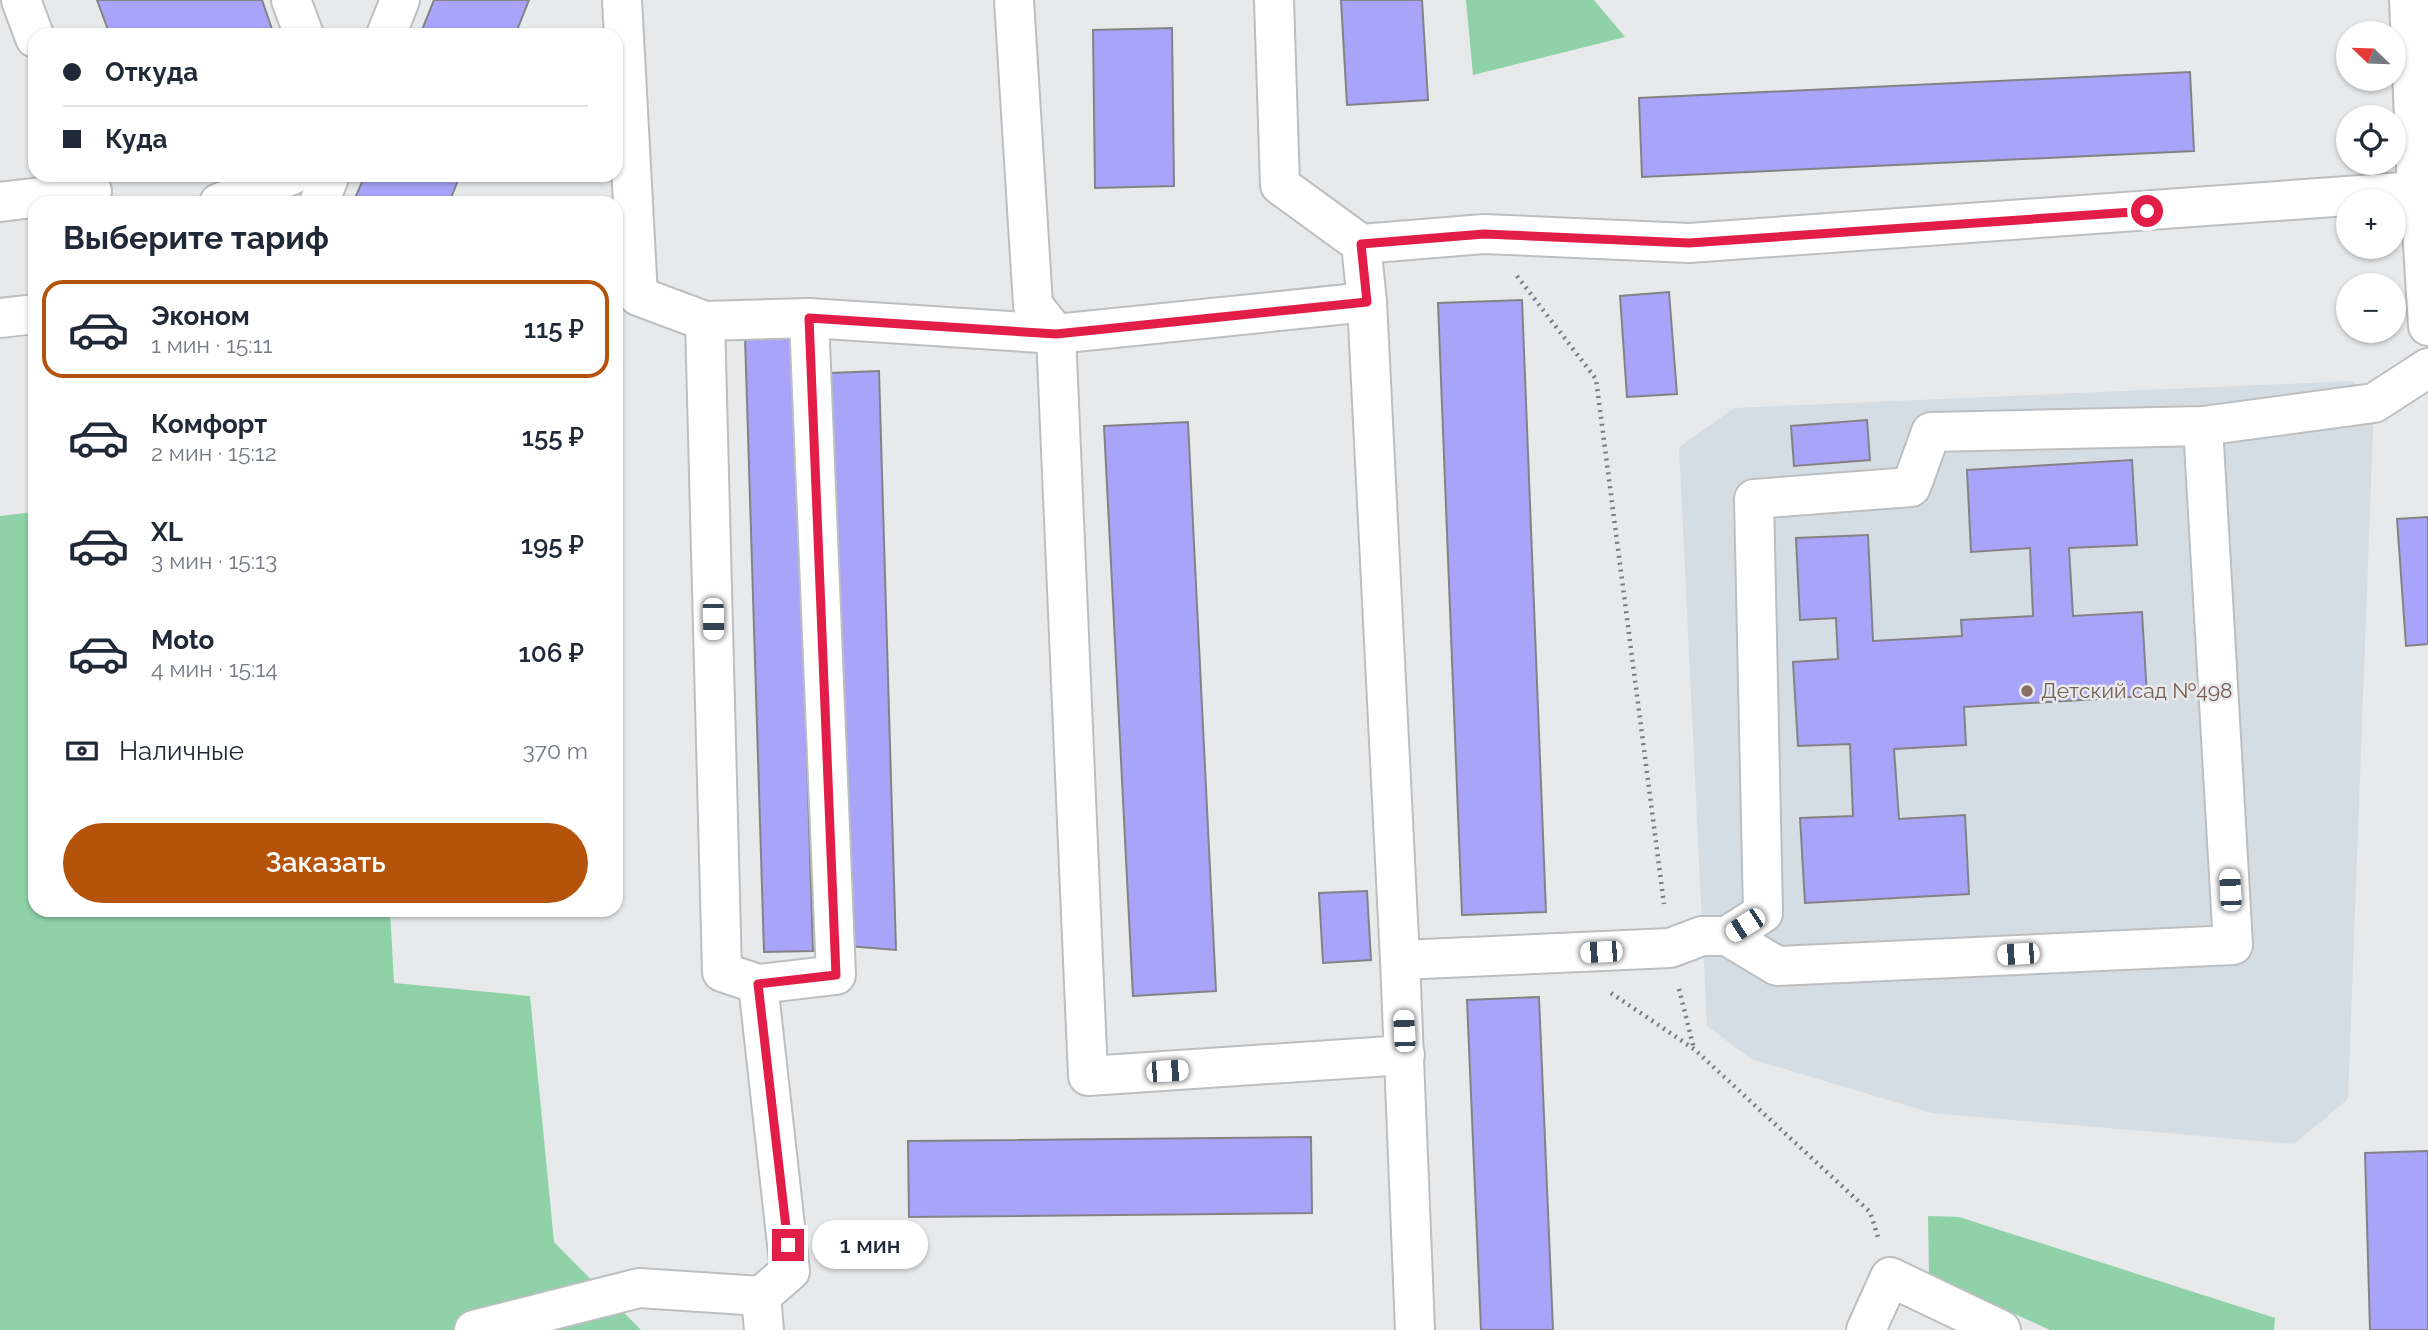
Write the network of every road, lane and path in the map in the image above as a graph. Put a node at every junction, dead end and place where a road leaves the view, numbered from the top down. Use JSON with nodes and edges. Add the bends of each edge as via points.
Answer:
{"nodes":[{"id":1,"x":21,"y":0,"type":"edge"},
{"id":2,"x":291,"y":0,"type":"edge"},
{"id":3,"x":400,"y":0,"type":"edge"},
{"id":4,"x":622,"y":0,"type":"edge"},
{"id":5,"x":1014,"y":0,"type":"edge"},
{"id":6,"x":1274,"y":0,"type":"edge"},
{"id":7,"x":2409,"y":0,"type":"edge"},
{"id":8,"x":31,"y":28,"type":"edge"},
{"id":9,"x":301,"y":28,"type":"edge"},
{"id":10,"x":389,"y":28,"type":"edge"},
{"id":11,"x":279,"y":182,"type":"edge"},
{"id":12,"x":92,"y":190,"type":"edge"},
{"id":13,"x":2417,"y":191,"type":"junction"},
{"id":14,"x":46,"y":196,"type":"edge"},
{"id":15,"x":253,"y":196,"type":"edge"},
{"id":16,"x":28,"y":198,"type":"edge"},
{"id":17,"x":0,"y":202,"type":"edge"},
{"id":18,"x":1484,"y":234,"type":"junction"},
{"id":19,"x":1361,"y":244,"type":"junction"},
{"id":20,"x":1367,"y":302,"type":"junction"},
{"id":21,"x":28,"y":315,"type":"edge"},
{"id":22,"x":0,"y":318,"type":"edge"},
{"id":23,"x":809,"y":318,"type":"junction"},
{"id":24,"x":705,"y":321,"type":"junction"},
{"id":25,"x":2428,"y":326,"type":"edge"},
{"id":26,"x":1056,"y":334,"type":"junction"},
{"id":27,"x":2428,"y":368,"type":"edge"},
{"id":28,"x":2203,"y":426,"type":"junction"},
{"id":29,"x":1727,"y":936,"type":"junction"},
{"id":30,"x":1670,"y":948,"type":"junction"},
{"id":31,"x":1556,"y":955,"type":"junction"},
{"id":32,"x":1401,"y":960,"type":"junction"},
{"id":33,"x":758,"y":984,"type":"junction"},
{"id":34,"x":1694,"y":1049,"type":"junction"},
{"id":35,"x":1405,"y":1055,"type":"junction"},
{"id":36,"x":1890,"y":1277,"type":"junction"},
{"id":37,"x":762,"y":1313,"type":"edge"},
{"id":38,"x":474,"y":1330,"type":"edge"},
{"id":39,"x":1415,"y":1330,"type":"edge"},
{"id":40,"x":1866,"y":1330,"type":"edge"},
{"id":41,"x":2001,"y":1330,"type":"edge"}],
"edges":[{"from":1,"to":8,"type":"street"},
{"from":2,"to":9,"type":"street"},
{"from":3,"to":10,"type":"street"},
{"from":4,"to":24,"type":"street","via":[[638,296]]},
{"from":5,"to":26,"type":"street","via":[[1033,305]]},
{"from":6,"to":19,"type":"street","via":[[1280,186]]},
{"from":7,"to":13,"type":"street"},
{"from":11,"to":15,"type":"street"},
{"from":12,"to":14,"type":"street"},
{"from":13,"to":18,"type":"street","via":[[1689,243]]},
{"from":13,"to":25,"type":"street"},
{"from":16,"to":17,"type":"street"},
{"from":18,"to":19,"type":"street"},
{"from":18,"to":30,"type":"path","via":[[1596,379]]},
{"from":19,"to":20,"type":"street"},
{"from":20,"to":26,"type":"street"},
{"from":20,"to":32,"type":"street"},
{"from":21,"to":22,"type":"street"},
{"from":23,"to":24,"type":"street"},
{"from":23,"to":26,"type":"street"},
{"from":23,"to":33,"type":"street","via":[[836,975]]},
{"from":24,"to":33,"type":"street","via":[[722,972]]},
{"from":26,"to":35,"type":"street","via":[[1088,1076]]},
{"from":27,"to":28,"type":"street","via":[[2374,403]]},
{"from":28,"to":29,"type":"street","via":[[1931,432],[1911,487],[1754,499],[1763,913]]},
{"from":28,"to":29,"type":"street","via":[[2233,945],[1777,966]]},
{"from":29,"to":30,"type":"street","via":[[1702,936]]},
{"from":30,"to":31,"type":"street"},
{"from":30,"to":34,"type":"path"},
{"from":31,"to":32,"type":"street"},
{"from":31,"to":34,"type":"path"},
{"from":32,"to":35,"type":"street"},
{"from":33,"to":37,"type":"street","via":[[790,1271]]},
{"from":34,"to":36,"type":"path","via":[[1870,1212]]},
{"from":35,"to":39,"type":"street"},
{"from":36,"to":40,"type":"street"},
{"from":36,"to":41,"type":"street"},
{"from":37,"to":38,"type":"street","via":[[639,1288]]}]}
